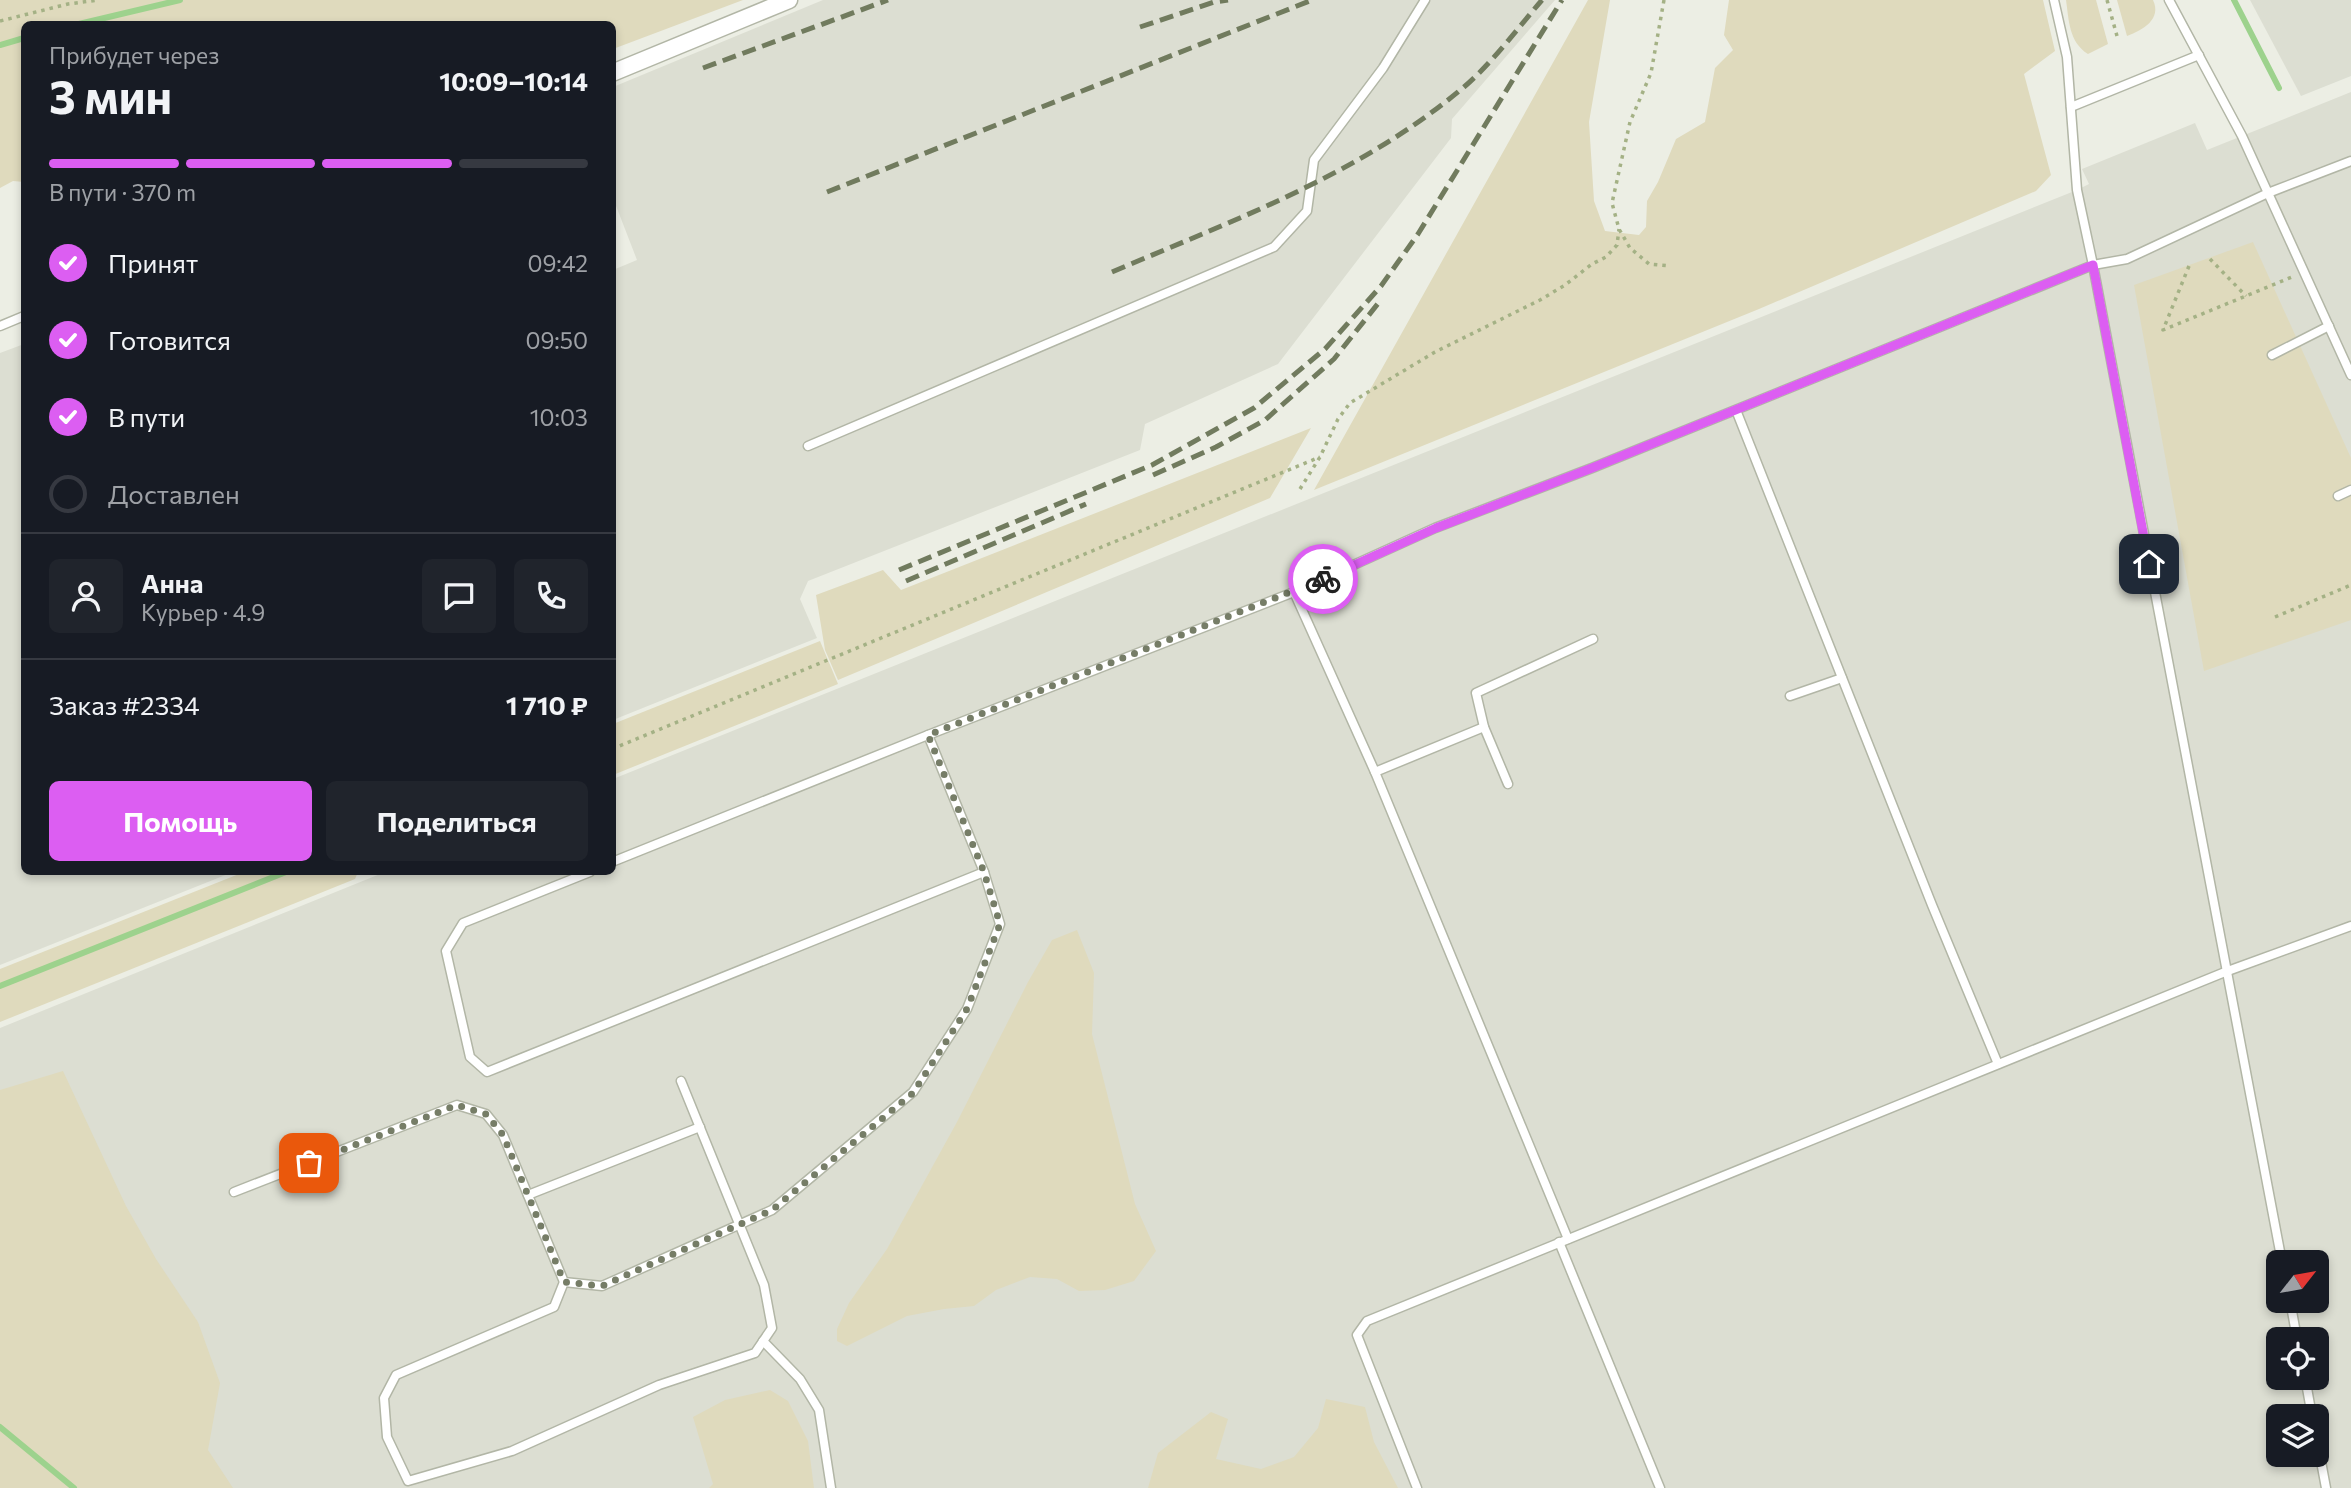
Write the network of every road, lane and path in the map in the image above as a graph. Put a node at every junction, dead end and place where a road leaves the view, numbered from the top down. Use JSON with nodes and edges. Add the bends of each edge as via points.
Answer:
{"nodes":[{"id":1,"x":98,"y":0,"type":"edge"},
{"id":2,"x":789,"y":0,"type":"edge"},
{"id":3,"x":1425,"y":0,"type":"edge"},
{"id":4,"x":1664,"y":0,"type":"edge"},
{"id":5,"x":2054,"y":0,"type":"edge"},
{"id":6,"x":2106,"y":0,"type":"edge"},
{"id":7,"x":2169,"y":0,"type":"edge"},
{"id":8,"x":0,"y":21,"type":"edge"},
{"id":9,"x":2117,"y":36,"type":"dead end"},
{"id":10,"x":2199,"y":55,"type":"junction"},
{"id":11,"x":616,"y":71,"type":"edge"},
{"id":12,"x":2071,"y":107,"type":"junction"},
{"id":13,"x":2351,"y":161,"type":"edge"},
{"id":14,"x":2268,"y":193,"type":"junction"},
{"id":15,"x":1619,"y":229,"type":"junction"},
{"id":16,"x":2210,"y":259,"type":"dead end"},
{"id":17,"x":2093,"y":265,"type":"junction"},
{"id":18,"x":2189,"y":266,"type":"dead end"},
{"id":19,"x":1670,"y":267,"type":"dead end"},
{"id":20,"x":2304,"y":272,"type":"junction"},
{"id":21,"x":2246,"y":296,"type":"junction"},
{"id":22,"x":21,"y":317,"type":"edge"},
{"id":23,"x":0,"y":326,"type":"edge"},
{"id":24,"x":2329,"y":326,"type":"junction"},
{"id":25,"x":2272,"y":355,"type":"dead end"},
{"id":26,"x":2351,"y":375,"type":"edge"},
{"id":27,"x":1736,"y":410,"type":"junction"},
{"id":28,"x":808,"y":446,"type":"dead end"},
{"id":29,"x":1321,"y":457,"type":"junction"},
{"id":30,"x":1300,"y":489,"type":"dead end"},
{"id":31,"x":2351,"y":490,"type":"edge"},
{"id":32,"x":2338,"y":496,"type":"dead end"},
{"id":33,"x":2351,"y":585,"type":"edge"},
{"id":34,"x":1294,"y":592,"type":"junction"},
{"id":35,"x":2275,"y":617,"type":"dead end"},
{"id":36,"x":1593,"y":639,"type":"dead end"},
{"id":37,"x":1842,"y":678,"type":"junction"},
{"id":38,"x":1790,"y":695,"type":"dead end"},
{"id":39,"x":1484,"y":727,"type":"junction"},
{"id":40,"x":928,"y":735,"type":"junction"},
{"id":41,"x":616,"y":747,"type":"edge"},
{"id":42,"x":1375,"y":772,"type":"junction"},
{"id":43,"x":1508,"y":784,"type":"dead end"},
{"id":44,"x":616,"y":861,"type":"edge"},
{"id":45,"x":984,"y":872,"type":"junction"},
{"id":46,"x":583,"y":875,"type":"edge"},
{"id":47,"x":2351,"y":926,"type":"edge"},
{"id":48,"x":2225,"y":971,"type":"junction"},
{"id":49,"x":1998,"y":1064,"type":"junction"},
{"id":50,"x":681,"y":1080,"type":"dead end"},
{"id":51,"x":700,"y":1127,"type":"junction"},
{"id":52,"x":234,"y":1192,"type":"dead end"},
{"id":53,"x":528,"y":1195,"type":"junction"},
{"id":54,"x":740,"y":1224,"type":"junction"},
{"id":55,"x":1568,"y":1239,"type":"junction"},
{"id":56,"x":1559,"y":1242,"type":"junction"},
{"id":57,"x":2280,"y":1250,"type":"edge"},
{"id":58,"x":564,"y":1282,"type":"junction"},
{"id":59,"x":763,"y":1341,"type":"junction"},
{"id":60,"x":2322,"y":1467,"type":"edge"},
{"id":61,"x":831,"y":1488,"type":"edge"},
{"id":62,"x":1417,"y":1488,"type":"edge"},
{"id":63,"x":1660,"y":1488,"type":"edge"},
{"id":64,"x":2326,"y":1488,"type":"edge"}],
"edges":[{"from":1,"to":8,"type":"path"},
{"from":2,"to":11,"type":"street"},
{"from":3,"to":28,"type":"lane","via":[[1383,68],[1314,160],[1307,211],[1274,247]]},
{"from":4,"to":15,"type":"path","via":[[1651,73],[1630,122],[1616,178],[1612,203]]},
{"from":5,"to":12,"type":"lane","via":[[2067,57]]},
{"from":6,"to":9,"type":"path"},
{"from":7,"to":10,"type":"lane"},
{"from":10,"to":12,"type":"lane"},
{"from":10,"to":14,"type":"lane"},
{"from":12,"to":17,"type":"lane","via":[[2077,190]]},
{"from":13,"to":14,"type":"lane"},
{"from":14,"to":17,"type":"lane","via":[[2127,259]]},
{"from":14,"to":20,"type":"lane"},
{"from":15,"to":19,"type":"path","via":[[1630,248],[1648,264]]},
{"from":15,"to":29,"type":"path","via":[[1616,245],[1606,257],[1565,285],[1435,352],[1350,403]]},
{"from":16,"to":21,"type":"path"},
{"from":17,"to":27,"type":"lane"},
{"from":17,"to":48,"type":"lane"},
{"from":18,"to":21,"type":"path","via":[[2163,330]]},
{"from":20,"to":21,"type":"path"},
{"from":20,"to":24,"type":"lane"},
{"from":22,"to":23,"type":"lane"},
{"from":24,"to":25,"type":"lane"},
{"from":24,"to":26,"type":"lane"},
{"from":27,"to":34,"type":"lane","via":[[1436,528]]},
{"from":27,"to":37,"type":"lane"},
{"from":29,"to":30,"type":"path"},
{"from":29,"to":41,"type":"path"},
{"from":31,"to":32,"type":"lane"},
{"from":33,"to":35,"type":"path"},
{"from":34,"to":40,"type":"lane"},
{"from":34,"to":42,"type":"lane"},
{"from":36,"to":39,"type":"lane","via":[[1476,693]]},
{"from":37,"to":38,"type":"lane"},
{"from":37,"to":49,"type":"lane"},
{"from":39,"to":42,"type":"lane"},
{"from":39,"to":43,"type":"lane"},
{"from":40,"to":44,"type":"lane"},
{"from":40,"to":45,"type":"lane"},
{"from":42,"to":55,"type":"lane"},
{"from":45,"to":46,"type":"lane","via":[[487,1072],[470,1057],[446,951],[463,923]]},
{"from":45,"to":54,"type":"lane","via":[[1000,924],[967,1009],[913,1093],[772,1210]]},
{"from":47,"to":48,"type":"lane"},
{"from":48,"to":49,"type":"lane"},
{"from":48,"to":57,"type":"lane"},
{"from":49,"to":55,"type":"lane"},
{"from":50,"to":51,"type":"lane"},
{"from":51,"to":53,"type":"lane"},
{"from":51,"to":54,"type":"lane"},
{"from":52,"to":53,"type":"lane","via":[[457,1105],[486,1114],[503,1135]]},
{"from":53,"to":58,"type":"lane"},
{"from":54,"to":58,"type":"lane","via":[[602,1286]]},
{"from":54,"to":59,"type":"lane","via":[[764,1285],[772,1328]]},
{"from":55,"to":56,"type":"lane"},
{"from":56,"to":62,"type":"lane","via":[[1367,1321],[1357,1335]]},
{"from":56,"to":63,"type":"lane"},
{"from":58,"to":59,"type":"lane","via":[[554,1307],[396,1375],[384,1398],[387,1437],[408,1481],[512,1451],[659,1385],[755,1353]]},
{"from":59,"to":61,"type":"lane","via":[[800,1379],[819,1410]]},
{"from":60,"to":64,"type":"lane"}]}
